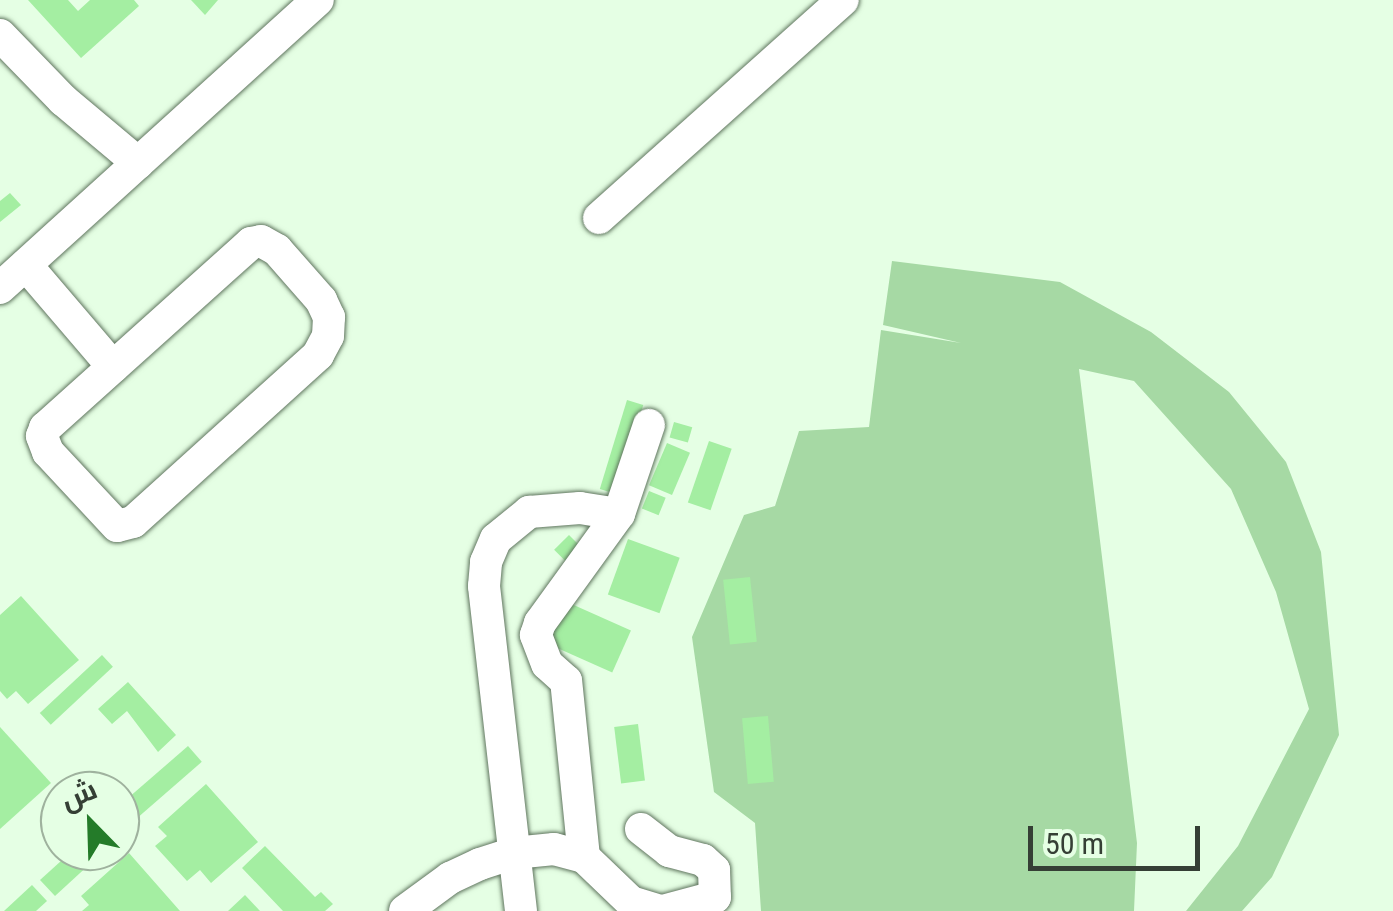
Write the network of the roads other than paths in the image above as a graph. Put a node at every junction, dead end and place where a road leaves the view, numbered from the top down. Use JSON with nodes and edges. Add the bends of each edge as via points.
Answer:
{"nodes":[{"id":1,"x":318,"y":0,"type":"edge"},
{"id":2,"x":843,"y":0,"type":"edge"},
{"id":3,"x":0,"y":35,"type":"edge"},
{"id":4,"x":129,"y":171,"type":"junction"},
{"id":5,"x":600,"y":218,"type":"dead end"},
{"id":6,"x":26,"y":265,"type":"junction"},
{"id":7,"x":0,"y":288,"type":"edge"},
{"id":8,"x":113,"y":367,"type":"junction"},
{"id":9,"x":649,"y":425,"type":"dead end"},
{"id":10,"x":618,"y":514,"type":"junction"},
{"id":11,"x":640,"y":829,"type":"dead end"},
{"id":12,"x":514,"y":853,"type":"junction"},
{"id":13,"x":584,"y":857,"type":"junction"},
{"id":14,"x":413,"y":904,"type":"edge"},
{"id":15,"x":521,"y":911,"type":"edge"},
{"id":16,"x":662,"y":911,"type":"edge"}],
"edges":[{"from":1,"to":4,"type":"street"},
{"from":2,"to":5,"type":"street"},
{"from":3,"to":4,"type":"street"},
{"from":4,"to":6,"type":"street"},
{"from":6,"to":7,"type":"street"},
{"from":6,"to":8,"type":"street"},
{"from":8,"to":8,"type":"street","via":[[42,436],[48,452],[110,520],[126,526],[318,355],[328,318],[321,300],[277,250],[251,243]]},
{"from":9,"to":10,"type":"street"},
{"from":10,"to":12,"type":"street","via":[[580,508],[529,512],[496,539],[486,562]]},
{"from":10,"to":13,"type":"street","via":[[536,635],[547,664],[566,681]]},
{"from":11,"to":16,"type":"street","via":[[714,870],[715,897]]},
{"from":12,"to":13,"type":"street","via":[[554,849]]},
{"from":12,"to":14,"type":"street","via":[[450,878]]},
{"from":12,"to":15,"type":"street"},
{"from":13,"to":16,"type":"street","via":[[631,902]]}]}
